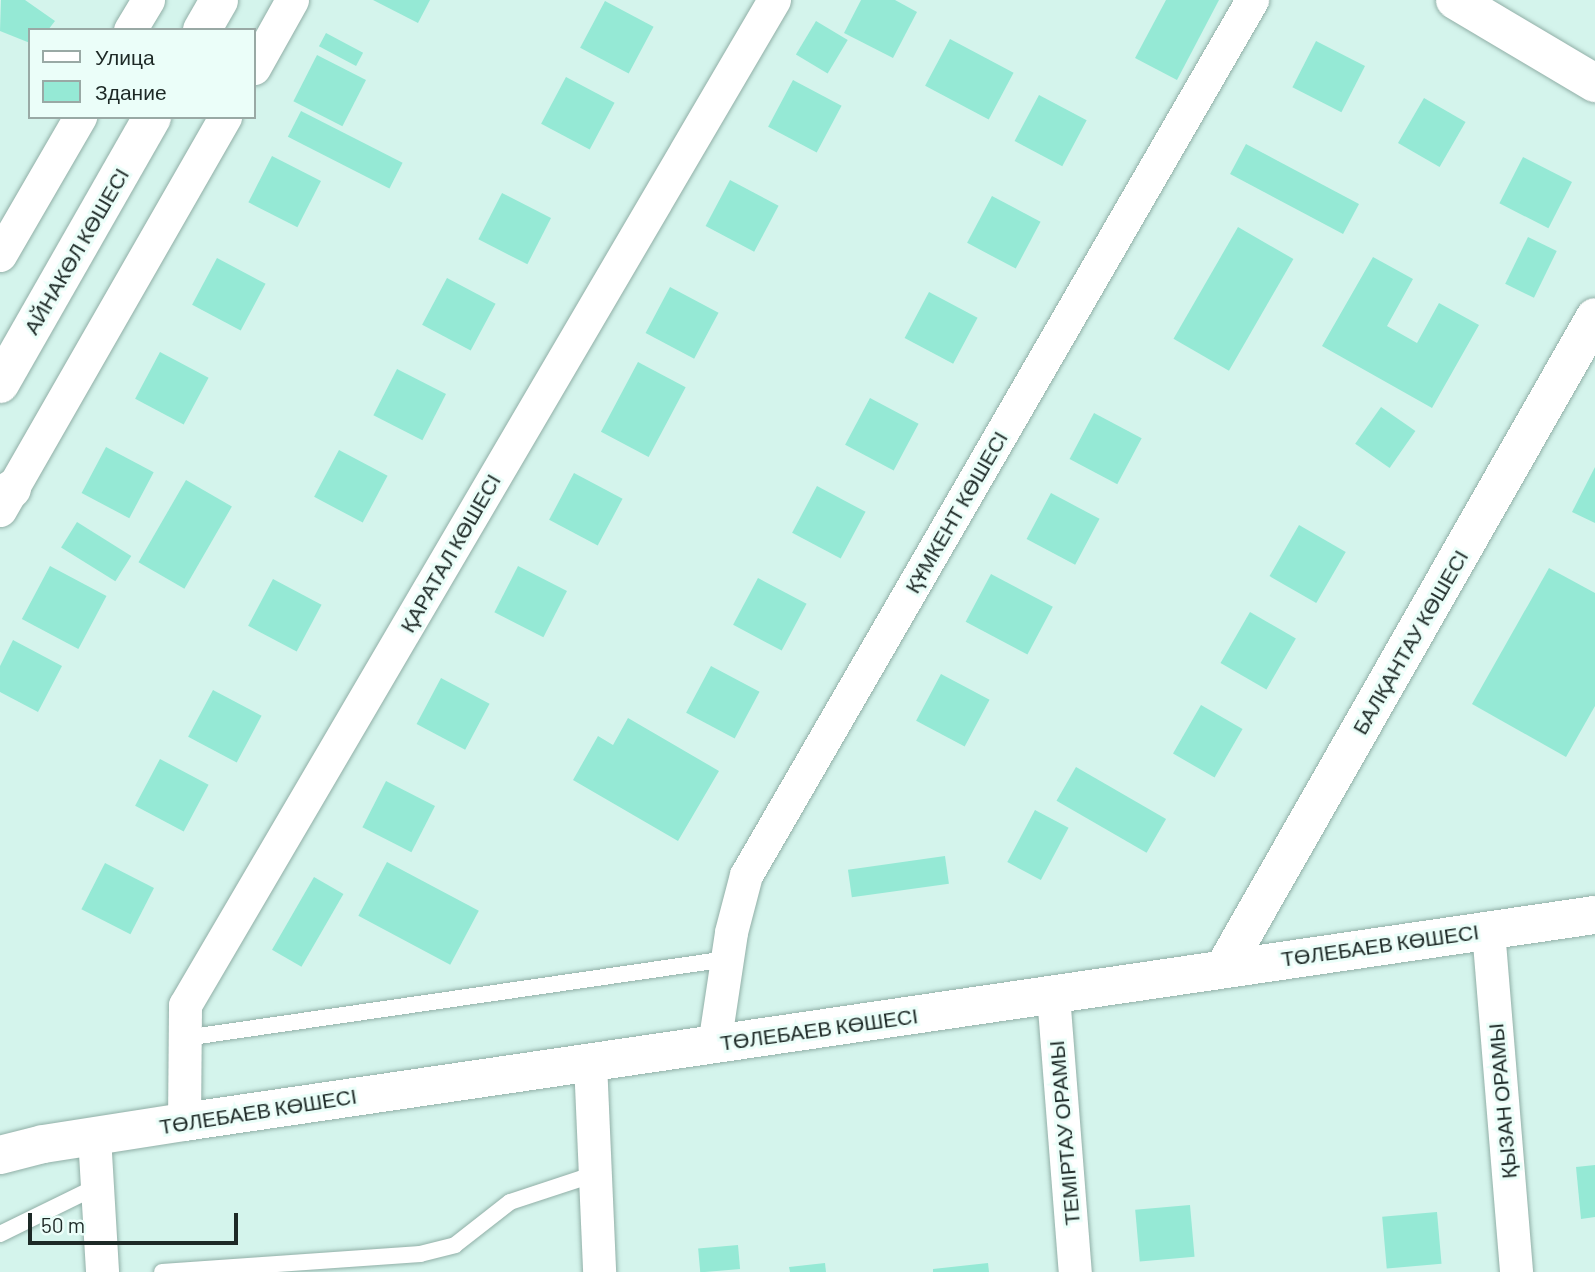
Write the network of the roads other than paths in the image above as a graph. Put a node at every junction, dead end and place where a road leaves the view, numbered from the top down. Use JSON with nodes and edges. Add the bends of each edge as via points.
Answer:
{"nodes":[{"id":1,"x":148,"y":0,"type":"edge"},
{"id":2,"x":219,"y":0,"type":"edge"},
{"id":3,"x":292,"y":0,"type":"edge"},
{"id":4,"x":774,"y":0,"type":"edge"},
{"id":5,"x":1252,"y":0,"type":"edge"},
{"id":6,"x":1455,"y":0,"type":"edge"},
{"id":7,"x":131,"y":28,"type":"edge"},
{"id":8,"x":203,"y":28,"type":"edge"},
{"id":9,"x":256,"y":64,"type":"edge"},
{"id":10,"x":1595,"y":83,"type":"edge"},
{"id":11,"x":79,"y":119,"type":"edge"},
{"id":12,"x":151,"y":119,"type":"edge"},
{"id":13,"x":224,"y":119,"type":"edge"},
{"id":14,"x":0,"y":255,"type":"edge"},
{"id":15,"x":1595,"y":317,"type":"edge"},
{"id":16,"x":0,"y":384,"type":"edge"},
{"id":17,"x":4,"y":499,"type":"edge"},
{"id":18,"x":1595,"y":915,"type":"edge"},
{"id":19,"x":1488,"y":930,"type":"junction"},
{"id":20,"x":727,"y":959,"type":"junction"},
{"id":21,"x":1224,"y":968,"type":"junction"},
{"id":22,"x":1053,"y":995,"type":"junction"},
{"id":23,"x":185,"y":1038,"type":"junction"},
{"id":24,"x":714,"y":1045,"type":"junction"},
{"id":25,"x":590,"y":1062,"type":"junction"},
{"id":26,"x":184,"y":1122,"type":"junction"},
{"id":27,"x":94,"y":1136,"type":"junction"},
{"id":28,"x":0,"y":1143,"type":"edge"},
{"id":29,"x":43,"y":1144,"type":"junction"},
{"id":30,"x":0,"y":1155,"type":"edge"},
{"id":31,"x":0,"y":1168,"type":"edge"},
{"id":32,"x":595,"y":1174,"type":"junction"},
{"id":33,"x":96,"y":1187,"type":"junction"},
{"id":34,"x":0,"y":1234,"type":"edge"},
{"id":35,"x":102,"y":1272,"type":"edge"},
{"id":36,"x":162,"y":1272,"type":"edge"},
{"id":37,"x":599,"y":1272,"type":"edge"},
{"id":38,"x":1075,"y":1272,"type":"edge"},
{"id":39,"x":1516,"y":1272,"type":"edge"}],
"edges":[{"from":1,"to":7,"type":"street"},
{"from":2,"to":8,"type":"street"},
{"from":3,"to":9,"type":"street"},
{"from":4,"to":23,"type":"street","name":"ҚАРАТАЛ КӨШЕСІ","via":[[185,1005]]},
{"from":5,"to":20,"type":"street","name":"ҚҰМКЕНТ КӨШЕСІ","via":[[746,875]]},
{"from":6,"to":10,"type":"street"},
{"from":11,"to":14,"type":"street"},
{"from":12,"to":16,"type":"street","name":"АЙНАКӨЛ КӨШЕСІ"},
{"from":13,"to":17,"type":"street"},
{"from":15,"to":21,"type":"street","name":"БАЛҚАНТАУ КӨШЕСІ"},
{"from":18,"to":19,"type":"street","name":"ТӨЛЕБАЕВ КӨШЕСІ"},
{"from":19,"to":21,"type":"street","name":"ТӨЛЕБАЕВ КӨШЕСІ"},
{"from":19,"to":39,"type":"street","name":"ҚЫЗАН ОРАМЫ"},
{"from":20,"to":23,"type":"lane"},
{"from":20,"to":24,"type":"street","name":"ҚҰМКЕНТ КӨШЕСІ"},
{"from":21,"to":22,"type":"street","name":"ТӨЛЕБАЕВ КӨШЕСІ"},
{"from":22,"to":24,"type":"street","name":"ТӨЛЕБАЕВ КӨШЕСІ"},
{"from":22,"to":38,"type":"street","name":"ТЕМІРТАУ ОРАМЫ"},
{"from":23,"to":26,"type":"street","name":"ҚАРАТАЛ КӨШЕСІ"},
{"from":24,"to":25,"type":"street","name":"ТӨЛЕБАЕВ КӨШЕСІ"},
{"from":25,"to":26,"type":"street","name":"ТӨЛЕБАЕВ КӨШЕСІ"},
{"from":25,"to":32,"type":"street"},
{"from":26,"to":27,"type":"street","name":"ТӨЛЕБАЕВ КӨШЕСІ"},
{"from":27,"to":29,"type":"street","name":"ТӨЛЕБАЕВ КӨШЕСІ"},
{"from":27,"to":33,"type":"street"},
{"from":28,"to":29,"type":"street","name":"ТӨЛЕБАЕВ КӨШЕСІ"},
{"from":29,"to":30,"type":"street","name":"ТӨЛЕБАЕВ КӨШЕСІ"},
{"from":29,"to":31,"type":"lane"},
{"from":32,"to":36,"type":"lane","via":[[510,1202],[455,1245],[420,1254]]},
{"from":32,"to":37,"type":"street"},
{"from":33,"to":34,"type":"lane"},
{"from":33,"to":35,"type":"street"}]}
